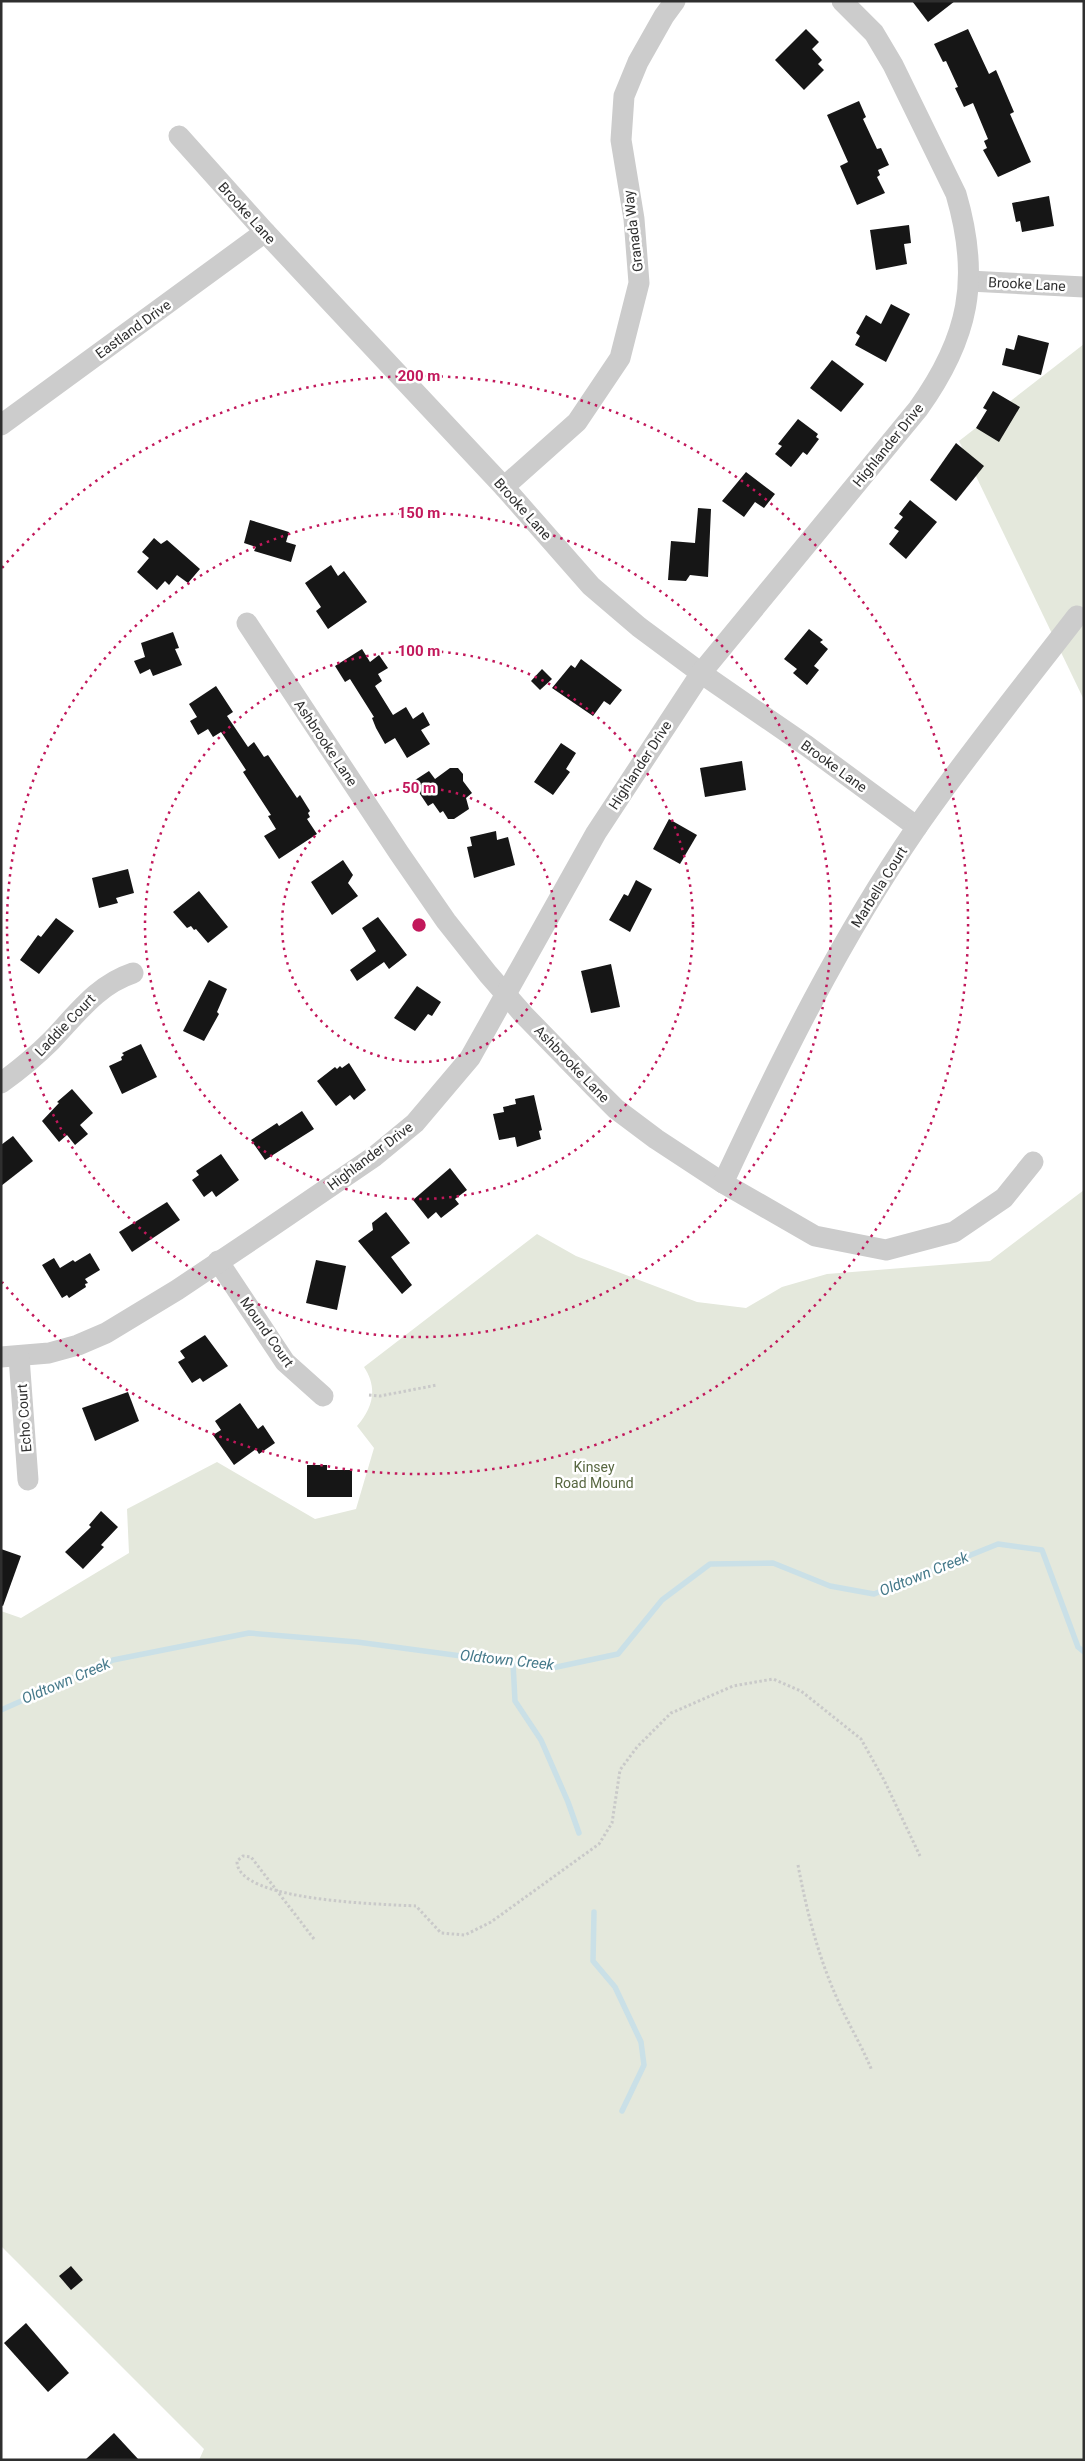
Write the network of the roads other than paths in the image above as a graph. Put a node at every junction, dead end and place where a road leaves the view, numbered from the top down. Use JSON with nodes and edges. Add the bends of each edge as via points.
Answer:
{"nodes":[{"id":1,"x":675,"y":1,"type":"edge"},
{"id":2,"x":842,"y":1,"type":"edge"},
{"id":3,"x":179,"y":136,"type":"dead end"},
{"id":4,"x":264,"y":232,"type":"junction"},
{"id":5,"x":970,"y":281,"type":"junction"},
{"id":6,"x":1084,"y":287,"type":"edge"},
{"id":7,"x":1,"y":425,"type":"edge"},
{"id":8,"x":504,"y":487,"type":"junction"},
{"id":9,"x":1077,"y":616,"type":"dead end"},
{"id":10,"x":247,"y":623,"type":"dead end"},
{"id":11,"x":701,"y":673,"type":"junction"},
{"id":12,"x":917,"y":827,"type":"junction"},
{"id":13,"x":133,"y":973,"type":"dead end"},
{"id":14,"x":506,"y":995,"type":"junction"},
{"id":15,"x":1,"y":1083,"type":"edge"},
{"id":16,"x":1033,"y":1162,"type":"dead end"},
{"id":17,"x":723,"y":1183,"type":"junction"},
{"id":18,"x":218,"y":1261,"type":"junction"},
{"id":19,"x":10,"y":1357,"type":"edge"},
{"id":20,"x":323,"y":1396,"type":"dead end"},
{"id":21,"x":28,"y":1480,"type":"dead end"}],
"edges":[{"from":1,"to":8,"type":"street","name":"Granada Way","via":[[638,62],[624,96],[621,140],[634,219],[639,283],[620,358],[577,422]]},
{"from":2,"to":5,"type":"street","name":"Highlander Drive","via":[[879,41],[956,194],[967,239]]},
{"from":3,"to":4,"type":"street","name":"Brooke Lane"},
{"from":4,"to":7,"type":"street","name":"Eastland Drive"},
{"from":4,"to":8,"type":"street","name":"Brooke Lane"},
{"from":5,"to":6,"type":"street","name":"Brooke Lane"},
{"from":5,"to":11,"type":"street","name":"Highlander Drive","via":[[964,320],[939,379]]},
{"from":8,"to":11,"type":"street","name":"Brooke Lane","via":[[591,586]]},
{"from":9,"to":12,"type":"street","name":"Marbella Court"},
{"from":10,"to":14,"type":"street","name":"Ashbrooke Lane","via":[[446,921]]},
{"from":11,"to":12,"type":"street","name":"Brooke Lane"},
{"from":11,"to":14,"type":"street","name":"Highlander Drive","via":[[596,834]]},
{"from":12,"to":17,"type":"street","name":"Marbella Court","via":[[849,935],[779,1062]]},
{"from":13,"to":15,"type":"street","name":"Laddie Court","via":[[117,978],[93,995],[33,1059]]},
{"from":14,"to":17,"type":"street","name":"Ashbrooke Lane","via":[[616,1109],[656,1140]]},
{"from":14,"to":18,"type":"street","name":"Highlander Drive","via":[[470,1058],[415,1123],[375,1156]]},
{"from":16,"to":17,"type":"street","name":"Ashbrooke Lane","via":[[1004,1198],[954,1232],[886,1250],[815,1236]]},
{"from":18,"to":19,"type":"street","name":"Highlander Drive","via":[[106,1333],[49,1353]]},
{"from":18,"to":20,"type":"street","name":"Mound Court","via":[[285,1362]]},
{"from":19,"to":21,"type":"street","name":"Echo Court"}]}
